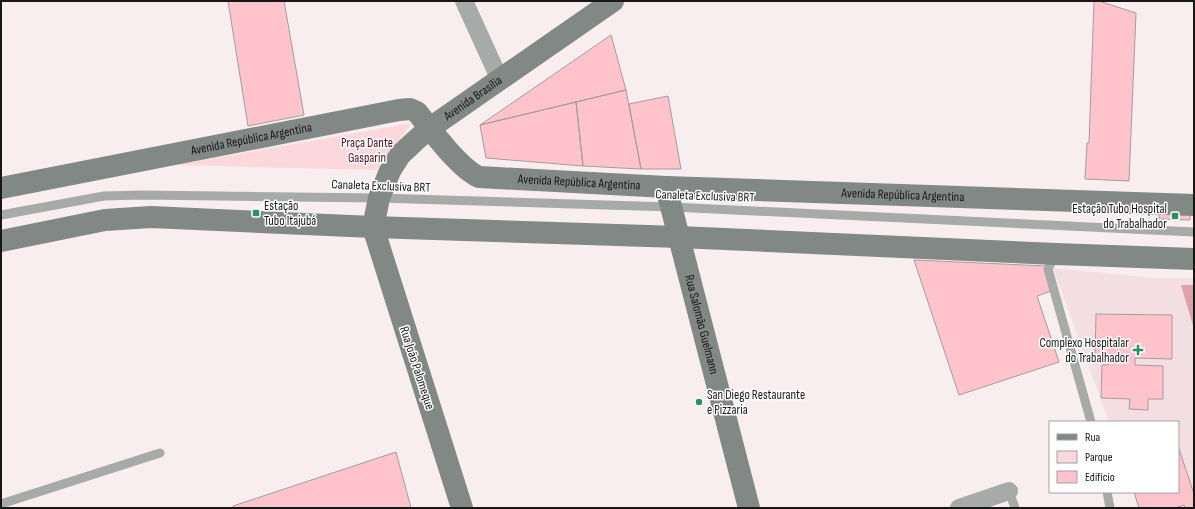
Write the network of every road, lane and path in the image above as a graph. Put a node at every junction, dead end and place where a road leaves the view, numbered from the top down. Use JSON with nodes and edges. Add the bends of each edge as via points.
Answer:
{"nodes":[{"id":1,"x":464,"y":1,"type":"edge"},
{"id":2,"x":613,"y":1,"type":"edge"},
{"id":3,"x":500,"y":80,"type":"junction"},
{"id":4,"x":430,"y":128,"type":"junction"},
{"id":5,"x":666,"y":187,"type":"junction"},
{"id":6,"x":1,"y":188,"type":"edge"},
{"id":7,"x":379,"y":198,"type":"junction"},
{"id":8,"x":1194,"y":205,"type":"edge"},
{"id":9,"x":672,"y":207,"type":"junction"},
{"id":10,"x":1,"y":215,"type":"edge"},
{"id":11,"x":373,"y":227,"type":"junction"},
{"id":12,"x":1194,"y":232,"type":"edge"},
{"id":13,"x":680,"y":237,"type":"junction"},
{"id":14,"x":1,"y":241,"type":"edge"},
{"id":15,"x":1056,"y":254,"type":"junction"},
{"id":16,"x":1194,"y":259,"type":"edge"},
{"id":17,"x":1091,"y":421,"type":"edge"},
{"id":18,"x":160,"y":453,"type":"dead end"},
{"id":19,"x":1009,"y":491,"type":"joint"},
{"id":20,"x":1107,"y":493,"type":"edge"},
{"id":21,"x":1,"y":504,"type":"edge"},
{"id":22,"x":462,"y":508,"type":"edge"},
{"id":23,"x":749,"y":508,"type":"edge"},
{"id":24,"x":959,"y":508,"type":"edge"},
{"id":25,"x":1015,"y":508,"type":"edge"},
{"id":26,"x":1110,"y":508,"type":"edge"}],
"edges":[{"from":1,"to":3,"type":"street"},
{"from":2,"to":3,"type":"street","name":"Avenida Brasília"},
{"from":3,"to":4,"type":"street","name":"Avenida Brasília"},
{"from":4,"to":5,"type":"street","name":"Avenida República Argentina","via":[[471,174],[479,177]]},
{"from":4,"to":6,"type":"street","name":"Avenida República Argentina","via":[[417,112],[410,109],[399,110]]},
{"from":4,"to":7,"type":"street","name":"Avenida Brasília","via":[[400,155]]},
{"from":5,"to":8,"type":"street","name":"Avenida República Argentina"},
{"from":5,"to":9,"type":"street","name":"Rua Salomão Guelmann"},
{"from":7,"to":9,"type":"lane","name":"Canaleta Exclusiva BRT"},
{"from":7,"to":10,"type":"lane","name":"Canaleta Exclusiva BRT","via":[[104,196]]},
{"from":7,"to":11,"type":"street","name":"Avenida Brasília"},
{"from":9,"to":12,"type":"lane","name":"Canaleta Exclusiva BRT"},
{"from":9,"to":13,"type":"street","name":"Rua Salomão Guelmann"},
{"from":11,"to":13,"type":"street"},
{"from":11,"to":14,"type":"street","via":[[151,217],[105,220]]},
{"from":11,"to":22,"type":"street","name":"Rua João Palomeque"},
{"from":13,"to":15,"type":"street"},
{"from":13,"to":23,"type":"street","name":"Rua Salomão Guelmann"},
{"from":15,"to":16,"type":"street"},
{"from":15,"to":17,"type":"lane","via":[[1048,269]]},
{"from":18,"to":21,"type":"lane"},
{"from":19,"to":24,"type":"street"},
{"from":19,"to":25,"type":"lane"},
{"from":20,"to":26,"type":"lane"}]}
